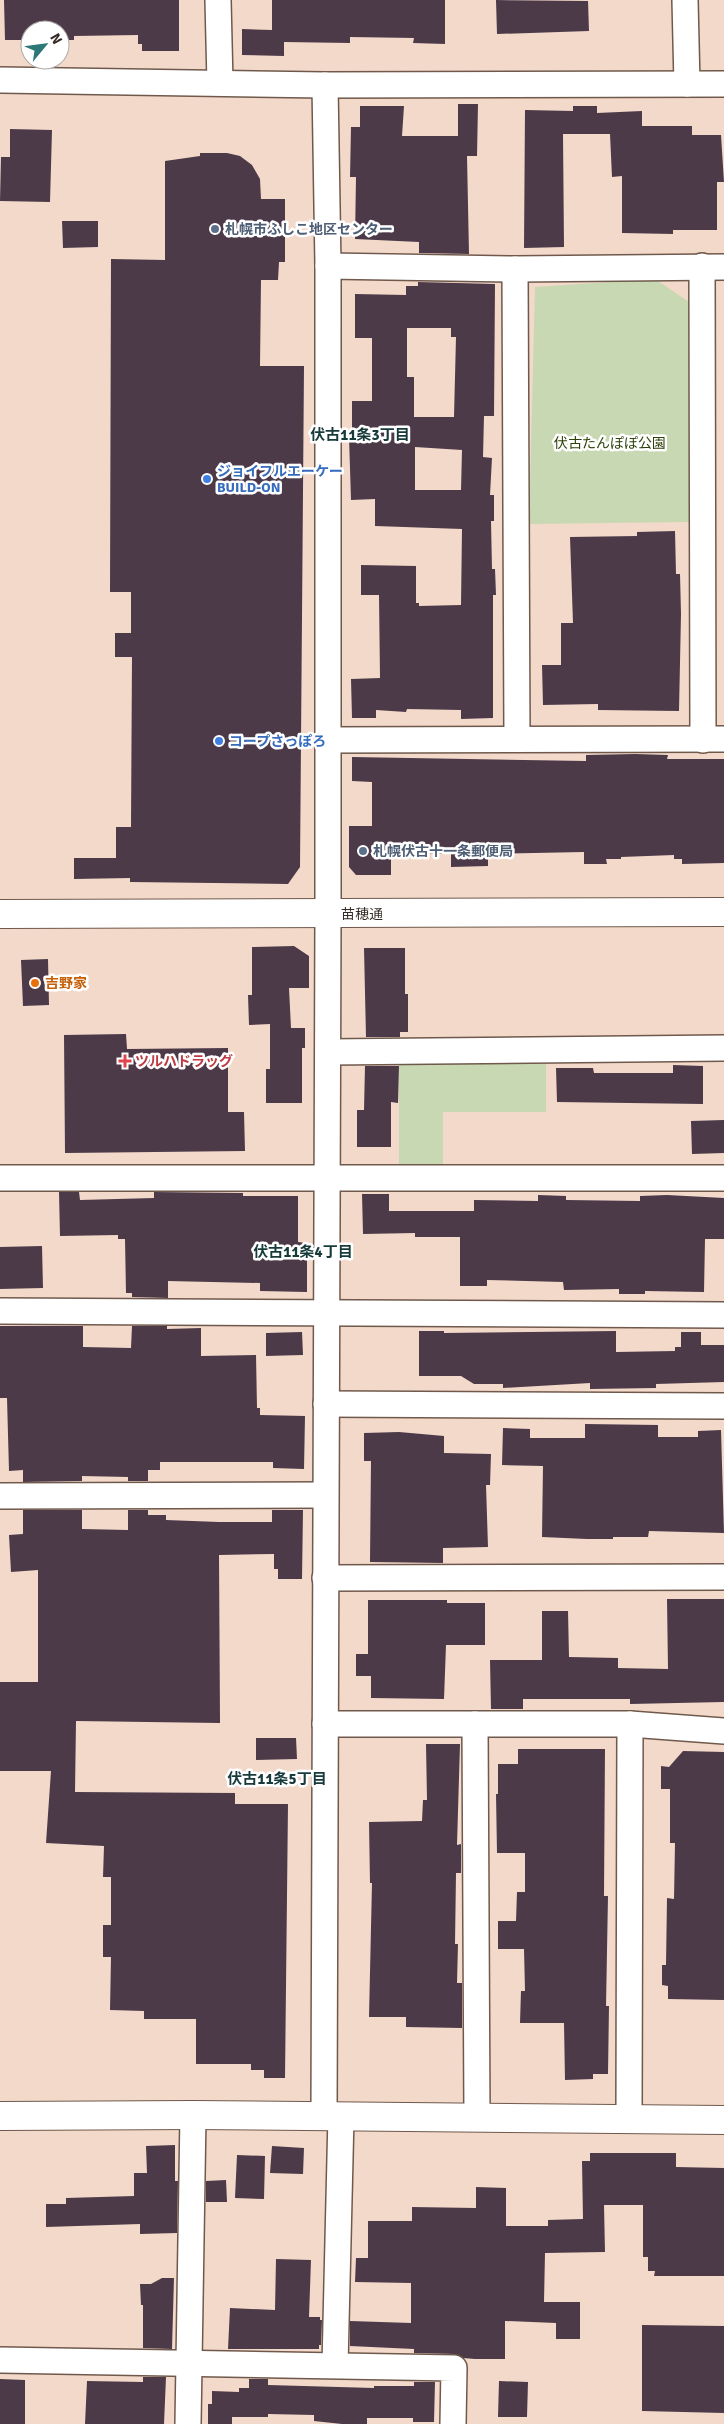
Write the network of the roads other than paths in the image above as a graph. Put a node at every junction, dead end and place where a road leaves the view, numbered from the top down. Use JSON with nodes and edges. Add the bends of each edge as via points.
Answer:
{"nodes":[{"id":1,"x":218,"y":0,"type":"edge"},
{"id":2,"x":685,"y":0,"type":"edge"},
{"id":3,"x":0,"y":80,"type":"edge"},
{"id":4,"x":220,"y":83,"type":"junction"},
{"id":5,"x":687,"y":84,"type":"junction"},
{"id":6,"x":724,"y":84,"type":"edge"},
{"id":7,"x":325,"y":85,"type":"junction"},
{"id":8,"x":328,"y":266,"type":"junction"},
{"id":9,"x":713,"y":267,"type":"edge"},
{"id":10,"x":515,"y":269,"type":"junction"},
{"id":11,"x":517,"y":739,"type":"junction"},
{"id":12,"x":327,"y":740,"type":"junction"},
{"id":13,"x":714,"y":740,"type":"edge"},
{"id":14,"x":724,"y":912,"type":"edge"},
{"id":15,"x":0,"y":914,"type":"edge"},
{"id":16,"x":328,"y":914,"type":"junction"},
{"id":17,"x":724,"y":1048,"type":"edge"},
{"id":18,"x":328,"y":1052,"type":"junction"},
{"id":19,"x":328,"y":1177,"type":"junction"},
{"id":20,"x":0,"y":1178,"type":"edge"},
{"id":21,"x":724,"y":1178,"type":"edge"},
{"id":22,"x":0,"y":1311,"type":"edge"},
{"id":23,"x":327,"y":1314,"type":"junction"},
{"id":24,"x":724,"y":1314,"type":"edge"},
{"id":25,"x":326,"y":1404,"type":"junction"},
{"id":26,"x":724,"y":1406,"type":"edge"},
{"id":27,"x":324,"y":1495,"type":"junction"},
{"id":28,"x":0,"y":1496,"type":"edge"},
{"id":29,"x":724,"y":1577,"type":"edge"},
{"id":30,"x":325,"y":1578,"type":"junction"},
{"id":31,"x":325,"y":1724,"type":"junction"},
{"id":32,"x":475,"y":1724,"type":"junction"},
{"id":33,"x":630,"y":1724,"type":"junction"},
{"id":34,"x":724,"y":1731,"type":"edge"},
{"id":35,"x":193,"y":2115,"type":"junction"},
{"id":36,"x":0,"y":2116,"type":"edge"},
{"id":37,"x":332,"y":2116,"type":"junction"},
{"id":38,"x":476,"y":2118,"type":"junction"},
{"id":39,"x":629,"y":2119,"type":"junction"},
{"id":40,"x":724,"y":2120,"type":"edge"},
{"id":41,"x":0,"y":2360,"type":"edge"},
{"id":42,"x":189,"y":2363,"type":"junction"},
{"id":43,"x":335,"y":2365,"type":"junction"},
{"id":44,"x":188,"y":2424,"type":"edge"},
{"id":45,"x":452,"y":2424,"type":"edge"}],
"edges":[{"from":1,"to":4,"type":"street"},
{"from":2,"to":5,"type":"street"},
{"from":3,"to":4,"type":"street"},
{"from":4,"to":7,"type":"street"},
{"from":5,"to":6,"type":"street"},
{"from":5,"to":7,"type":"street"},
{"from":7,"to":8,"type":"street"},
{"from":8,"to":10,"type":"street"},
{"from":8,"to":12,"type":"street"},
{"from":9,"to":10,"type":"street"},
{"from":9,"to":13,"type":"street"},
{"from":10,"to":11,"type":"street"},
{"from":11,"to":12,"type":"street"},
{"from":11,"to":13,"type":"street"},
{"from":12,"to":16,"type":"street"},
{"from":14,"to":16,"type":"street","name":"苗穂通"},
{"from":15,"to":16,"type":"street","name":"苗穂通"},
{"from":16,"to":18,"type":"street"},
{"from":17,"to":18,"type":"street"},
{"from":18,"to":19,"type":"street"},
{"from":19,"to":20,"type":"street"},
{"from":19,"to":21,"type":"street"},
{"from":19,"to":23,"type":"street"},
{"from":22,"to":23,"type":"street"},
{"from":23,"to":24,"type":"street"},
{"from":23,"to":25,"type":"street"},
{"from":25,"to":26,"type":"street"},
{"from":25,"to":27,"type":"street"},
{"from":27,"to":28,"type":"street"},
{"from":27,"to":30,"type":"street"},
{"from":29,"to":30,"type":"street"},
{"from":30,"to":31,"type":"street"},
{"from":31,"to":32,"type":"street"},
{"from":31,"to":37,"type":"street"},
{"from":32,"to":33,"type":"street"},
{"from":32,"to":38,"type":"street"},
{"from":33,"to":34,"type":"street"},
{"from":33,"to":39,"type":"street"},
{"from":35,"to":36,"type":"street"},
{"from":35,"to":37,"type":"street"},
{"from":35,"to":42,"type":"street"},
{"from":37,"to":38,"type":"street"},
{"from":37,"to":43,"type":"street"},
{"from":38,"to":39,"type":"street"},
{"from":39,"to":40,"type":"street"},
{"from":41,"to":42,"type":"street"},
{"from":42,"to":43,"type":"street"},
{"from":42,"to":44,"type":"street"},
{"from":43,"to":45,"type":"street","via":[[454,2368]]}]}
